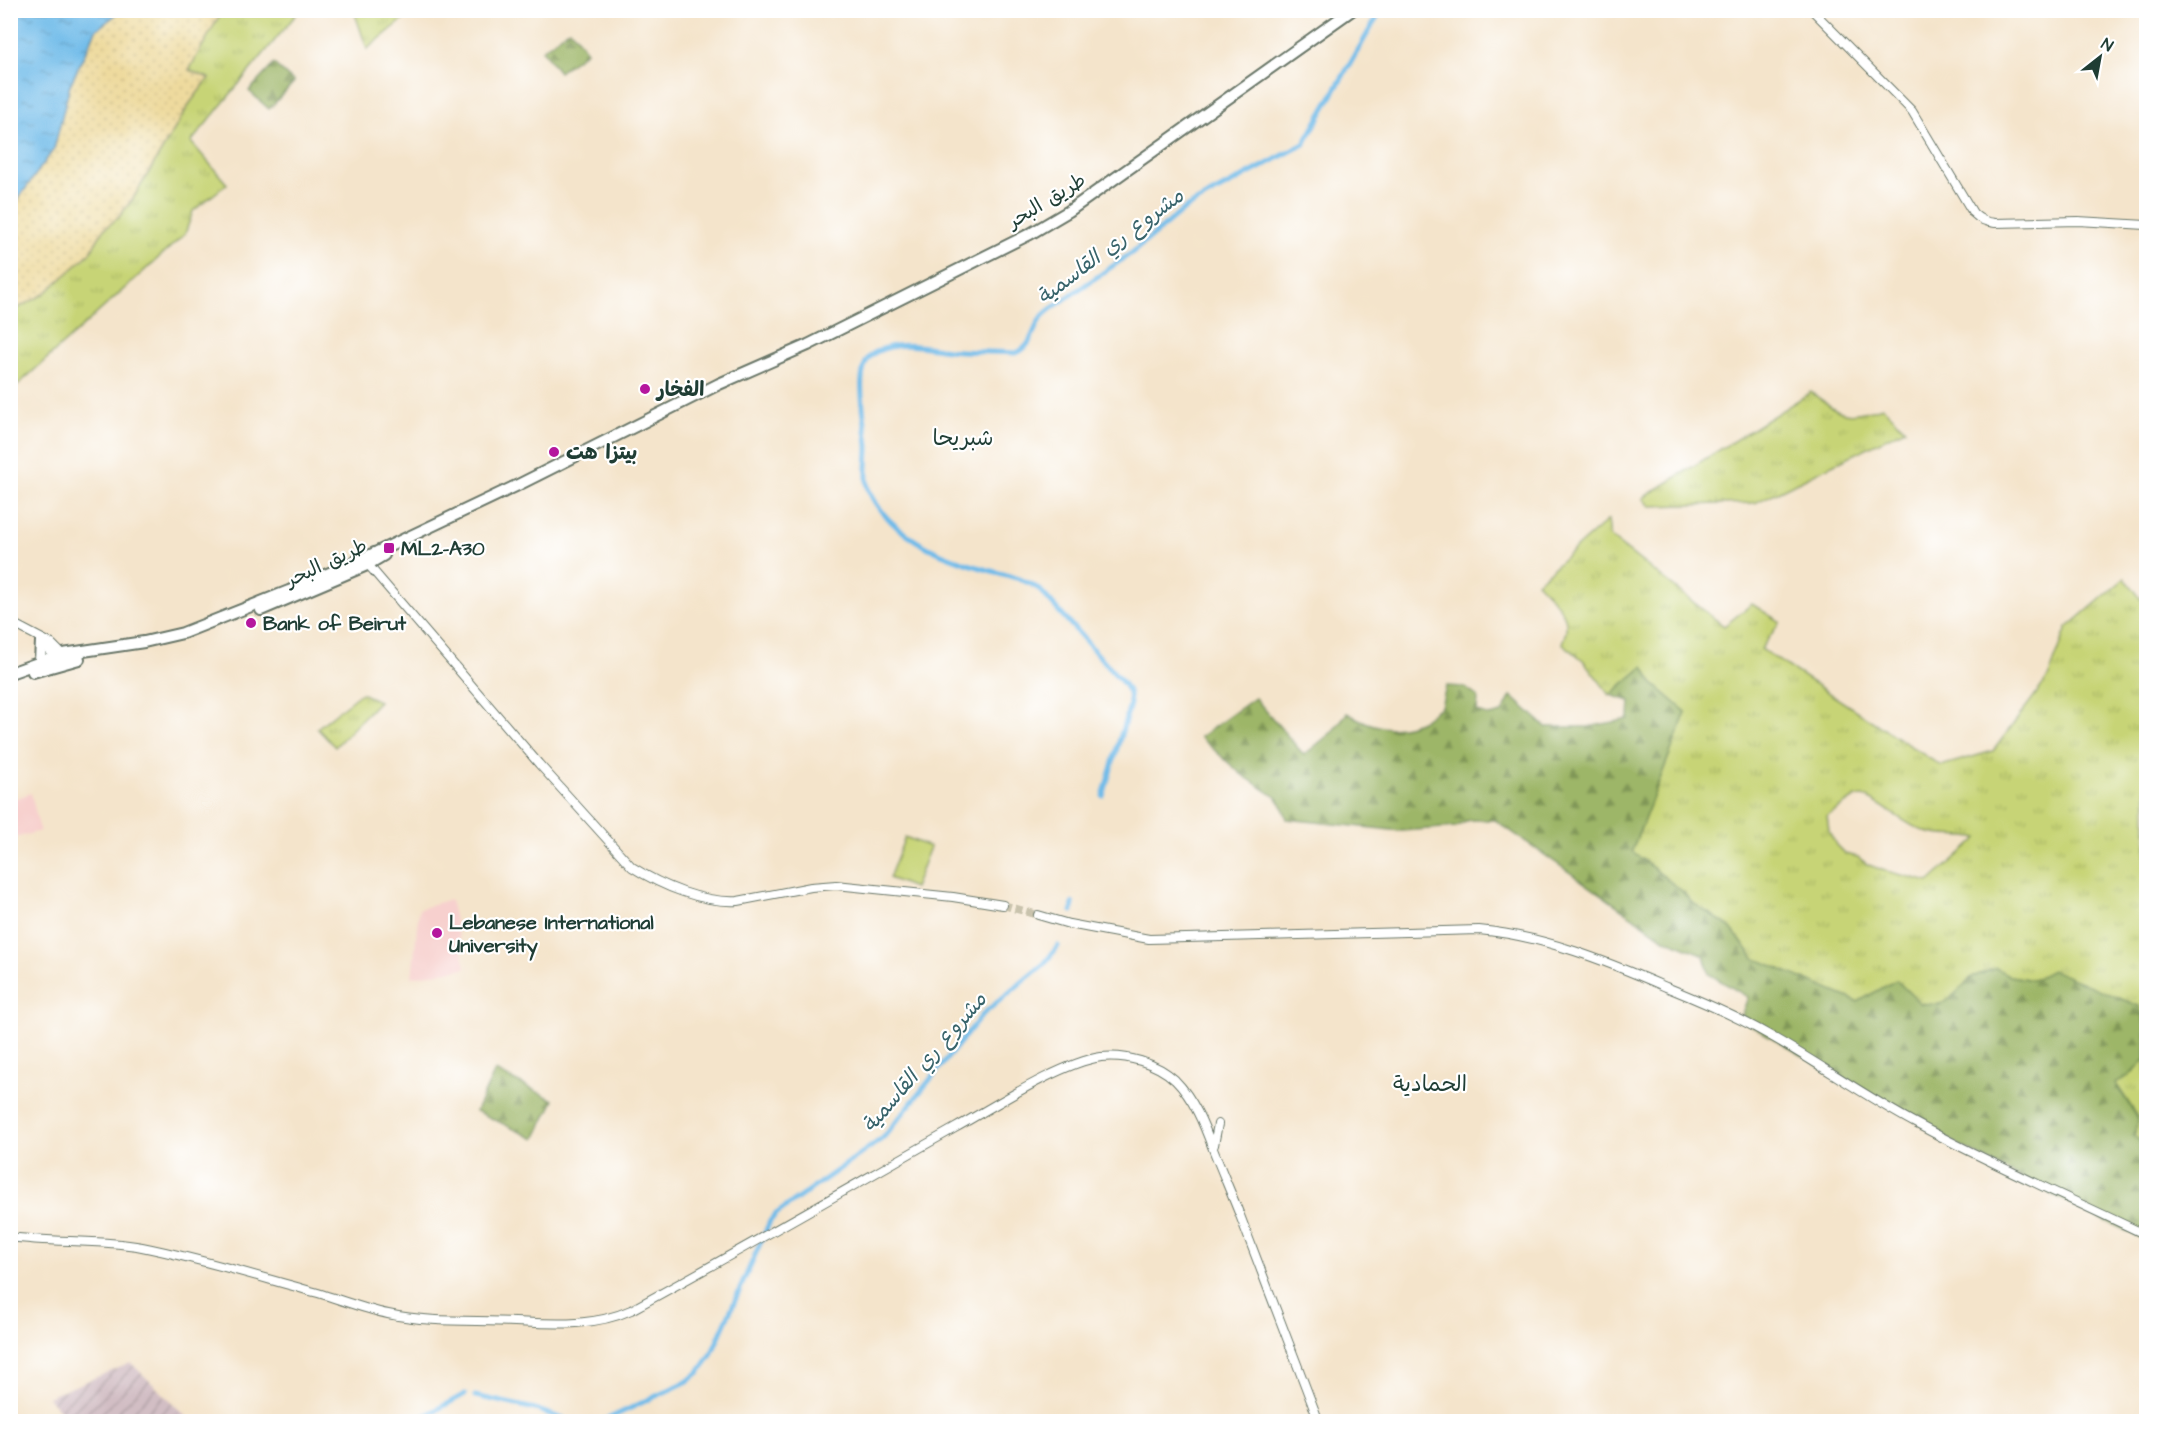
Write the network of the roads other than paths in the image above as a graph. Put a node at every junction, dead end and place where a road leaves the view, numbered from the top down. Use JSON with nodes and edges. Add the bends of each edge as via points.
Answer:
{"nodes":[{"id":1,"x":1352,"y":10,"type":"edge"},
{"id":2,"x":1812,"y":10,"type":"edge"},
{"id":3,"x":2146,"y":225,"type":"edge"},
{"id":4,"x":365,"y":561,"type":"junction"},
{"id":5,"x":10,"y":622,"type":"edge"},
{"id":6,"x":40,"y":640,"type":"junction"},
{"id":7,"x":61,"y":659,"type":"junction"},
{"id":8,"x":40,"y":662,"type":"junction"},
{"id":9,"x":10,"y":673,"type":"edge"},
{"id":10,"x":10,"y":680,"type":"edge"},
{"id":11,"x":1003,"y":905,"type":"tunnel mouth"},
{"id":12,"x":1038,"y":915,"type":"tunnel mouth"},
{"id":13,"x":1218,"y":1124,"type":"dead end"},
{"id":14,"x":1213,"y":1149,"type":"junction"},
{"id":15,"x":2146,"y":1235,"type":"edge"},
{"id":16,"x":10,"y":1237,"type":"edge"},
{"id":17,"x":1319,"y":1422,"type":"edge"}],
"edges":[{"from":1,"to":4,"type":"highway","name":"طريق البحر","via":[[1069,211],[1030,234]]},
{"from":2,"to":3,"type":"main road","via":[[1912,111],[1977,218],[1995,223],[2078,221]]},
{"from":4,"to":7,"type":"highway","name":"طريق البحر","via":[[277,604],[172,643]]},
{"from":4,"to":11,"type":"main road","via":[[539,764],[632,867],[644,875],[683,891],[724,901],[830,885]]},
{"from":5,"to":6,"type":"main road"},
{"from":6,"to":7,"type":"main road","via":[[52,644]]},
{"from":6,"to":8,"type":"highway"},
{"from":7,"to":8,"type":"highway","name":"طريق البحر"},
{"from":7,"to":10,"type":"highway","name":"طريق البحر"},
{"from":8,"to":9,"type":"highway","name":"طريق البحر"},
{"from":12,"to":15,"type":"main road","via":[[1149,939],[1479,930],[1506,932],[1567,949],[1740,1019],[1919,1125]]},
{"from":13,"to":14,"type":"main road"},
{"from":14,"to":16,"type":"main road","via":[[1195,1108],[1171,1077],[1137,1060],[1100,1058],[1083,1062],[1018,1093],[764,1238],[615,1317],[594,1322],[399,1316],[142,1248]]},
{"from":14,"to":17,"type":"main road"}]}
